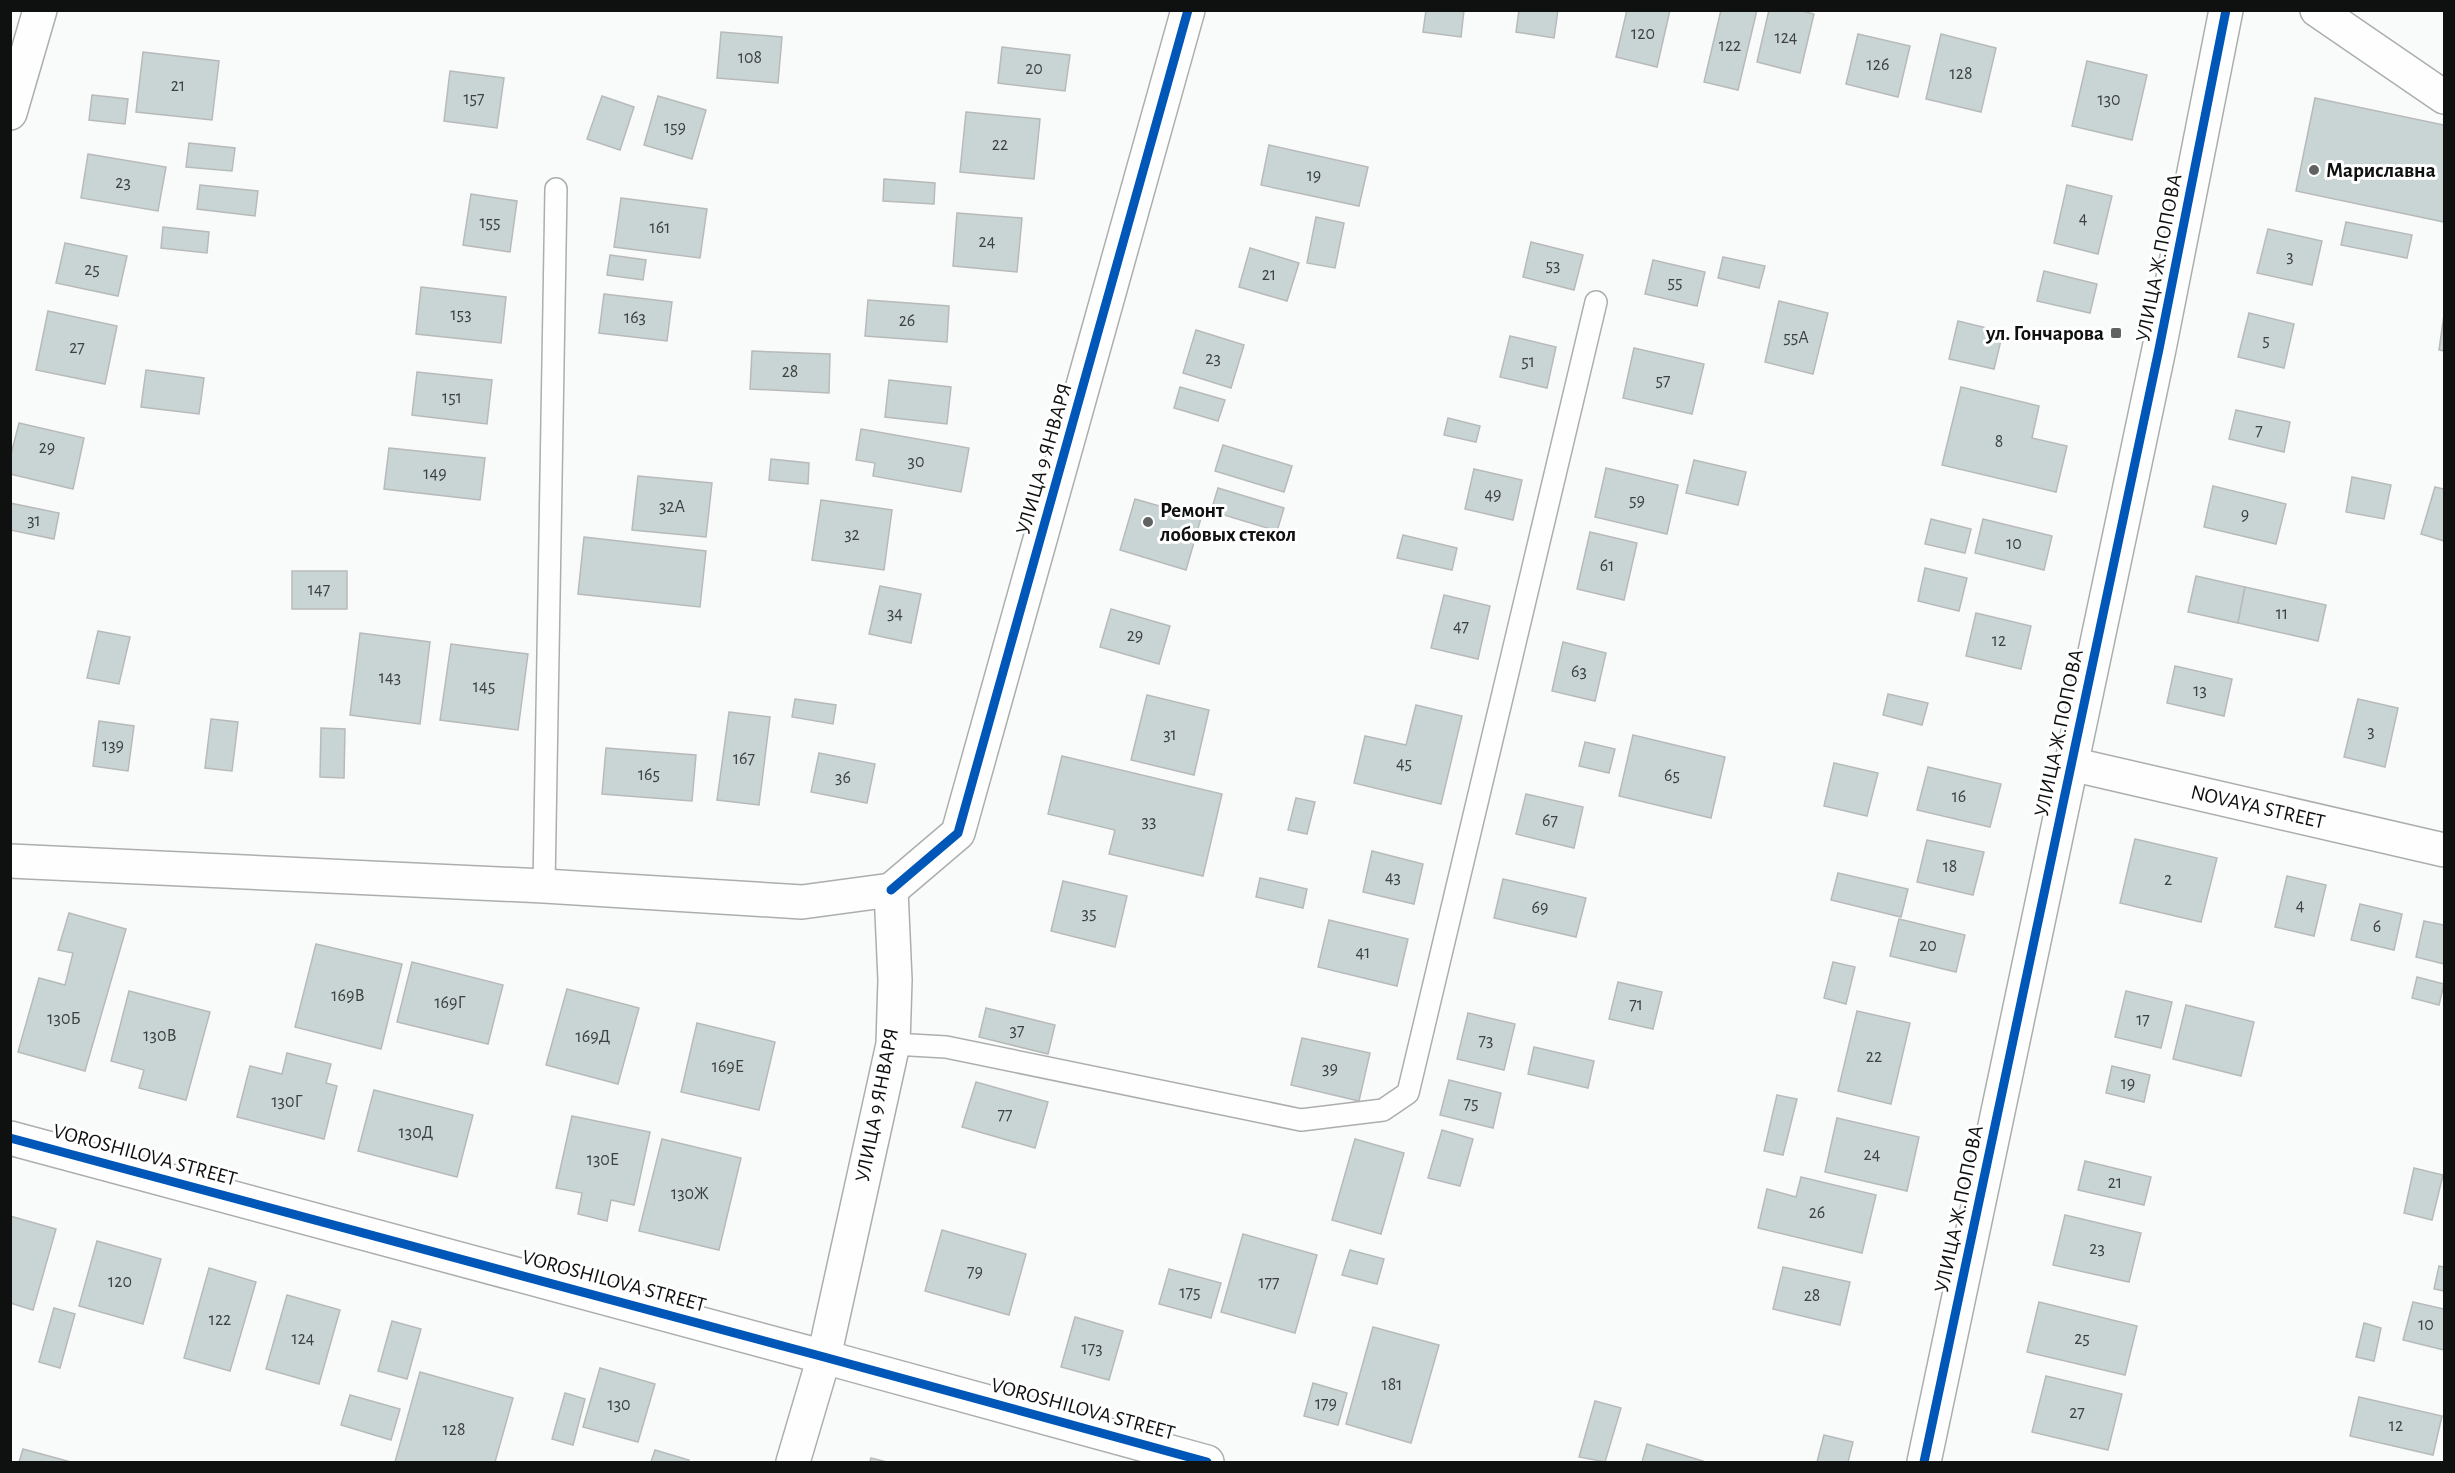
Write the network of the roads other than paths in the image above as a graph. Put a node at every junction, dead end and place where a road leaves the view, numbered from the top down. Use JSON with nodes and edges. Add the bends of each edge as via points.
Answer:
{"nodes":[{"id":1,"x":40,"y":10,"type":"edge"},
{"id":2,"x":1188,"y":10,"type":"edge"},
{"id":3,"x":2226,"y":10,"type":"edge"},
{"id":4,"x":2317,"y":10,"type":"edge"},
{"id":5,"x":2444,"y":97,"type":"edge"},
{"id":6,"x":10,"y":113,"type":"edge"},
{"id":7,"x":556,"y":189,"type":"dead end"},
{"id":8,"x":1596,"y":302,"type":"dead end"},
{"id":9,"x":2071,"y":764,"type":"junction"},
{"id":10,"x":2445,"y":850,"type":"edge"},
{"id":11,"x":10,"y":861,"type":"edge"},
{"id":12,"x":544,"y":886,"type":"junction"},
{"id":13,"x":891,"y":890,"type":"junction"},
{"id":14,"x":893,"y":1044,"type":"junction"},
{"id":15,"x":10,"y":1138,"type":"edge"},
{"id":16,"x":824,"y":1357,"type":"junction"},
{"id":17,"x":793,"y":1462,"type":"edge"},
{"id":18,"x":1207,"y":1462,"type":"edge"},
{"id":19,"x":1924,"y":1462,"type":"edge"}],
"edges":[{"from":1,"to":6,"type":"street"},
{"from":2,"to":13,"type":"street","name":"УЛИЦА 9 ЯНВАРЯ","via":[[958,833]]},
{"from":3,"to":9,"type":"street","name":"УЛИЦА Ж.ПОПОВА"},
{"from":4,"to":5,"type":"street"},
{"from":7,"to":12,"type":"lane"},
{"from":8,"to":14,"type":"lane","via":[[1408,1093],[1383,1110],[1301,1120],[946,1047]]},
{"from":9,"to":10,"type":"street","name":"NOVAYA STREET"},
{"from":9,"to":19,"type":"street","name":"УЛИЦА Ж.ПОПОВА"},
{"from":11,"to":12,"type":"street"},
{"from":12,"to":13,"type":"street","via":[[802,902]]},
{"from":13,"to":14,"type":"street","name":"УЛИЦА 9 ЯНВАРЯ"},
{"from":14,"to":16,"type":"street","name":"УЛИЦА 9 ЯНВАРЯ"},
{"from":15,"to":16,"type":"street","name":"VOROSHILOVA STREET"},
{"from":16,"to":17,"type":"street","name":"УЛИЦА 9 ЯНВАРЯ"},
{"from":16,"to":18,"type":"street","name":"VOROSHILOVA STREET"}]}
